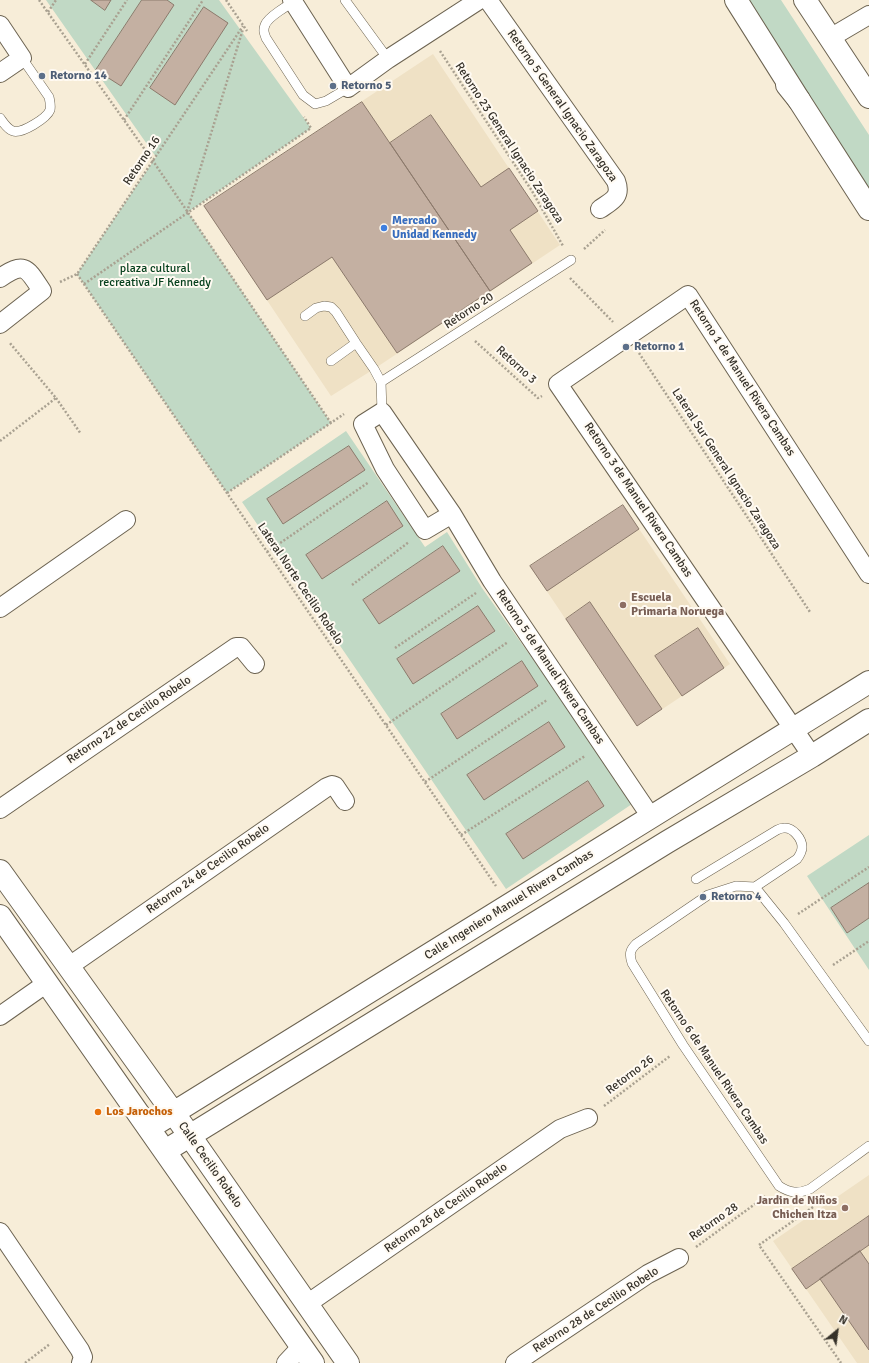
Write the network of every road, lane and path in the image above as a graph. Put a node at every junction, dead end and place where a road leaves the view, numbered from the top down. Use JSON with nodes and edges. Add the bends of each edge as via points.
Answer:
{"nodes":[{"id":1,"x":39,"y":0,"type":"edge"},
{"id":2,"x":56,"y":0,"type":"edge"},
{"id":3,"x":126,"y":0,"type":"edge"},
{"id":4,"x":203,"y":0,"type":"edge"},
{"id":5,"x":345,"y":0,"type":"edge"},
{"id":6,"x":479,"y":0,"type":"edge"},
{"id":7,"x":488,"y":0,"type":"edge"},
{"id":8,"x":724,"y":0,"type":"edge"},
{"id":9,"x":736,"y":0,"type":"edge"},
{"id":10,"x":805,"y":0,"type":"edge"},
{"id":11,"x":294,"y":1,"type":"edge"},
{"id":12,"x":48,"y":12,"type":"junction"},
{"id":13,"x":869,"y":15,"type":"edge"},
{"id":14,"x":0,"y":25,"type":"edge"},
{"id":15,"x":429,"y":33,"type":"junction"},
{"id":16,"x":830,"y":38,"type":"junction"},
{"id":17,"x":22,"y":58,"type":"junction"},
{"id":18,"x":388,"y":59,"type":"junction"},
{"id":19,"x":85,"y":64,"type":"junction"},
{"id":20,"x":0,"y":73,"type":"edge"},
{"id":21,"x":348,"y":88,"type":"junction"},
{"id":22,"x":869,"y":97,"type":"edge"},
{"id":23,"x":799,"y":100,"type":"junction"},
{"id":24,"x":0,"y":118,"type":"edge"},
{"id":25,"x":124,"y":120,"type":"junction"},
{"id":26,"x":311,"y":128,"type":"dead end"},
{"id":27,"x":153,"y":161,"type":"junction"},
{"id":28,"x":600,"y":209,"type":"joint"},
{"id":29,"x":869,"y":209,"type":"edge"},
{"id":30,"x":187,"y":212,"type":"junction"},
{"id":31,"x":571,"y":260,"type":"junction"},
{"id":32,"x":77,"y":274,"type":"junction"},
{"id":33,"x":0,"y":278,"type":"edge"},
{"id":34,"x":84,"y":284,"type":"junction"},
{"id":35,"x":42,"y":291,"type":"junction"},
{"id":36,"x":305,"y":316,"type":"dead end"},
{"id":37,"x":466,"y":327,"type":"junction"},
{"id":38,"x":3,"y":331,"type":"edge"},
{"id":39,"x":628,"y":336,"type":"junction"},
{"id":40,"x":356,"y":343,"type":"junction"},
{"id":41,"x":331,"y":360,"type":"dead end"},
{"id":42,"x":381,"y":382,"type":"junction"},
{"id":43,"x":558,"y":384,"type":"junction"},
{"id":44,"x":56,"y":398,"type":"junction"},
{"id":45,"x":382,"y":412,"type":"junction"},
{"id":46,"x":331,"y":423,"type":"junction"},
{"id":47,"x":363,"y":424,"type":"junction"},
{"id":48,"x":81,"y":434,"type":"dead end"},
{"id":49,"x":0,"y":441,"type":"edge"},
{"id":50,"x":385,"y":469,"type":"junction"},
{"id":51,"x":227,"y":493,"type":"junction"},
{"id":52,"x":452,"y":514,"type":"junction"},
{"id":53,"x":126,"y":520,"type":"dead end"},
{"id":54,"x":425,"y":530,"type":"junction"},
{"id":55,"x":267,"y":552,"type":"junction"},
{"id":56,"x":869,"y":574,"type":"edge"},
{"id":57,"x":492,"y":581,"type":"junction"},
{"id":58,"x":352,"y":584,"type":"dead end"},
{"id":59,"x":0,"y":608,"type":"edge"},
{"id":60,"x":810,"y":612,"type":"dead end"},
{"id":61,"x":525,"y":630,"type":"junction"},
{"id":62,"x":395,"y":648,"type":"dead end"},
{"id":63,"x":255,"y":664,"type":"dead end"},
{"id":64,"x":869,"y":682,"type":"edge"},
{"id":65,"x":564,"y":688,"type":"junction"},
{"id":66,"x":869,"y":720,"type":"edge"},
{"id":67,"x":386,"y":725,"type":"junction"},
{"id":68,"x":794,"y":728,"type":"junction"},
{"id":69,"x":602,"y":745,"type":"junction"},
{"id":70,"x":812,"y":756,"type":"junction"},
{"id":71,"x":425,"y":782,"type":"junction"},
{"id":72,"x":345,"y":801,"type":"dead end"},
{"id":73,"x":0,"y":809,"type":"edge"},
{"id":74,"x":651,"y":818,"type":"junction"},
{"id":75,"x":461,"y":835,"type":"junction"},
{"id":76,"x":869,"y":867,"type":"edge"},
{"id":77,"x":0,"y":871,"type":"edge"},
{"id":78,"x":696,"y":879,"type":"dead end"},
{"id":79,"x":755,"y":887,"type":"junction"},
{"id":80,"x":22,"y":904,"type":"junction"},
{"id":81,"x":509,"y":905,"type":"junction"},
{"id":82,"x":1,"y":917,"type":"edge"},
{"id":83,"x":784,"y":923,"type":"junction"},
{"id":84,"x":525,"y":931,"type":"junction"},
{"id":85,"x":869,"y":941,"type":"edge"},
{"id":86,"x":68,"y":967,"type":"junction"},
{"id":87,"x":821,"y":973,"type":"junction"},
{"id":88,"x":47,"y":983,"type":"junction"},
{"id":89,"x":0,"y":1016,"type":"edge"},
{"id":90,"x":869,"y":1041,"type":"edge"},
{"id":91,"x":683,"y":1045,"type":"junction"},
{"id":92,"x":172,"y":1112,"type":"junction"},
{"id":93,"x":588,"y":1118,"type":"joint"},
{"id":94,"x":149,"y":1128,"type":"junction"},
{"id":95,"x":190,"y":1136,"type":"junction"},
{"id":96,"x":869,"y":1146,"type":"edge"},
{"id":97,"x":165,"y":1151,"type":"junction"},
{"id":98,"x":779,"y":1186,"type":"junction"},
{"id":99,"x":810,"y":1189,"type":"junction"},
{"id":100,"x":0,"y":1232,"type":"edge"},
{"id":101,"x":679,"y":1258,"type":"joint"},
{"id":102,"x":307,"y":1304,"type":"junction"},
{"id":103,"x":53,"y":1341,"type":"dead end"},
{"id":104,"x":307,"y":1355,"type":"edge"},
{"id":105,"x":25,"y":1363,"type":"edge"},
{"id":106,"x":81,"y":1363,"type":"edge"},
{"id":107,"x":286,"y":1363,"type":"edge"},
{"id":108,"x":348,"y":1363,"type":"edge"},
{"id":109,"x":515,"y":1363,"type":"edge"},
{"id":110,"x":841,"y":1363,"type":"edge"}],
"edges":[{"from":1,"to":12,"type":"path"},
{"from":2,"to":12,"type":"path"},
{"from":3,"to":19,"type":"path"},
{"from":4,"to":25,"type":"path"},
{"from":5,"to":18,"type":"lane"},
{"from":6,"to":15,"type":"street"},
{"from":7,"to":28,"type":"street","name":"Retorno 5 General Ignacio Zaragoza","via":[[616,181],[617,195],[613,201]]},
{"from":8,"to":23,"type":"main road"},
{"from":9,"to":23,"type":"main road"},
{"from":10,"to":16,"type":"main road"},
{"from":11,"to":21,"type":"street"},
{"from":11,"to":21,"type":"lane","via":[[265,24],[266,38],[303,95],[315,104],[326,101]]},
{"from":12,"to":19,"type":"path"},
{"from":13,"to":16,"type":"street"},
{"from":14,"to":17,"type":"street"},
{"from":15,"to":18,"type":"street"},
{"from":15,"to":31,"type":"path","name":"Retorno 23 General Ignacio Zaragoza","via":[[532,191]]},
{"from":16,"to":22,"type":"main road"},
{"from":17,"to":20,"type":"street"},
{"from":17,"to":24,"type":"lane","via":[[49,98],[49,111],[45,117],[18,132],[12,131]]},
{"from":18,"to":21,"type":"street"},
{"from":19,"to":25,"type":"path"},
{"from":23,"to":29,"type":"main road"},
{"from":25,"to":27,"type":"path"},
{"from":26,"to":30,"type":"path"},
{"from":27,"to":30,"type":"path"},
{"from":27,"to":30,"type":"path","name":"Retorno 16","via":[[243,26]]},
{"from":27,"to":32,"type":"path","name":"Retorno 16"},
{"from":28,"to":31,"type":"path","via":[[611,225]]},
{"from":30,"to":34,"type":"path"},
{"from":30,"to":46,"type":"path"},
{"from":31,"to":37,"type":"lane","name":"Retorno 20"},
{"from":31,"to":39,"type":"path","name":"Retorno 23 General Ignacio Zaragoza","via":[[570,278]]},
{"from":32,"to":34,"type":"path","name":"Lateral Norte Cecilio Robelo"},
{"from":32,"to":35,"type":"path"},
{"from":33,"to":35,"type":"street","via":[[17,268],[25,269]]},
{"from":34,"to":51,"type":"path","name":"Lateral Norte Cecilio Robelo"},
{"from":35,"to":38,"type":"street"},
{"from":36,"to":40,"type":"lane","via":[[316,308],[331,307]]},
{"from":37,"to":42,"type":"lane","name":"Retorno 20"},
{"from":37,"to":43,"type":"path","name":"Retorno 3","via":[[473,339],[538,398]]},
{"from":38,"to":44,"type":"path"},
{"from":39,"to":43,"type":"street","name":"Retorno 1 de Manuel Rivera Cambas"},
{"from":39,"to":56,"type":"street","name":"Retorno 1 de Manuel Rivera Cambas","via":[[688,294]]},
{"from":39,"to":60,"type":"path","name":"Lateral Sur General Ignacio Zaragoza"},
{"from":40,"to":41,"type":"lane"},
{"from":40,"to":42,"type":"lane"},
{"from":42,"to":45,"type":"lane"},
{"from":43,"to":68,"type":"street","name":"Retorno 3 de Manuel Rivera Cambas"},
{"from":44,"to":48,"type":"path"},
{"from":44,"to":49,"type":"path"},
{"from":45,"to":47,"type":"street"},
{"from":45,"to":52,"type":"street","name":"Retorno 5 de Manuel Rivera Cambas"},
{"from":46,"to":47,"type":"path","via":[[356,405]]},
{"from":46,"to":51,"type":"path"},
{"from":47,"to":50,"type":"street"},
{"from":50,"to":54,"type":"street"},
{"from":50,"to":55,"type":"path"},
{"from":51,"to":55,"type":"path","name":"Lateral Norte Cecilio Robelo"},
{"from":52,"to":54,"type":"street"},
{"from":52,"to":57,"type":"street","name":"Retorno 5 de Manuel Rivera Cambas"},
{"from":53,"to":59,"type":"street"},
{"from":54,"to":58,"type":"path"},
{"from":55,"to":67,"type":"path","name":"Lateral Norte Cecilio Robelo"},
{"from":57,"to":61,"type":"street","name":"Retorno 5 de Manuel Rivera Cambas"},
{"from":57,"to":62,"type":"path"},
{"from":61,"to":65,"type":"street","name":"Retorno 5 de Manuel Rivera Cambas"},
{"from":61,"to":67,"type":"path"},
{"from":63,"to":73,"type":"street","name":"Retorno 22 de Cecilio Robelo","via":[[241,647],[236,647]]},
{"from":64,"to":68,"type":"main road","name":"Calle Ingeniero Manuel Rivera Cambas"},
{"from":65,"to":69,"type":"street","name":"Retorno 5 de Manuel Rivera Cambas"},
{"from":65,"to":71,"type":"path"},
{"from":66,"to":70,"type":"main road"},
{"from":67,"to":71,"type":"path","name":"Lateral Norte Cecilio Robelo"},
{"from":68,"to":70,"type":"street","name":"Retorno 3 de Manuel Rivera Cambas"},
{"from":68,"to":74,"type":"main road","name":"Calle Ingeniero Manuel Rivera Cambas"},
{"from":69,"to":74,"type":"street","name":"Retorno 5 de Manuel Rivera Cambas"},
{"from":69,"to":75,"type":"path"},
{"from":70,"to":84,"type":"main road","via":[[667,842]]},
{"from":71,"to":75,"type":"path","name":"Lateral Norte Cecilio Robelo"},
{"from":72,"to":86,"type":"street","name":"Retorno 24 de Cecilio Robelo","via":[[335,786],[327,787]]},
{"from":74,"to":81,"type":"main road","name":"Calle Ingeniero Manuel Rivera Cambas"},
{"from":75,"to":81,"type":"path","name":"Lateral Norte Cecilio Robelo"},
{"from":76,"to":83,"type":"path"},
{"from":77,"to":80,"type":"main road","name":"Calle Cecilio Robelo"},
{"from":78,"to":79,"type":"lane","via":[[777,830],[791,829],[803,846],[801,854]]},
{"from":79,"to":83,"type":"lane"},
{"from":79,"to":91,"type":"lane","name":"Retorno 6 de Manuel Rivera Cambas","via":[[736,886],[708,895],[631,949],[632,963]]},
{"from":80,"to":82,"type":"main road"},
{"from":80,"to":86,"type":"main road","name":"Calle Cecilio Robelo"},
{"from":81,"to":84,"type":"main road"},
{"from":81,"to":92,"type":"main road","name":"Calle Ingeniero Manuel Rivera Cambas"},
{"from":82,"to":88,"type":"main road"},
{"from":83,"to":87,"type":"lane"},
{"from":84,"to":95,"type":"main road"},
{"from":85,"to":87,"type":"path"},
{"from":86,"to":92,"type":"main road","name":"Calle Cecilio Robelo"},
{"from":87,"to":90,"type":"lane"},
{"from":88,"to":89,"type":"street"},
{"from":88,"to":94,"type":"main road"},
{"from":91,"to":93,"type":"path","name":"Retorno 26"},
{"from":91,"to":98,"type":"lane","name":"Retorno 6 de Manuel Rivera Cambas"},
{"from":92,"to":94,"type":"main road","name":"Calle Ingeniero Manuel Rivera Cambas"},
{"from":92,"to":95,"type":"main road","name":"Calle Cecilio Robelo"},
{"from":93,"to":102,"type":"street","name":"Retorno 26 de Cecilio Robelo","via":[[560,1129]]},
{"from":94,"to":97,"type":"main road"},
{"from":95,"to":97,"type":"main road"},
{"from":95,"to":102,"type":"main road","name":"Calle Cecilio Robelo"},
{"from":96,"to":99,"type":"lane"},
{"from":97,"to":104,"type":"main road"},
{"from":98,"to":99,"type":"lane","via":[[795,1193]]},
{"from":98,"to":101,"type":"path","name":"Retorno 28"},
{"from":99,"to":110,"type":"path","via":[[814,1206],[758,1245]]},
{"from":100,"to":106,"type":"street","via":[[80,1350],[83,1356]]},
{"from":101,"to":109,"type":"street","name":"Retorno 28 de Cecilio Robelo","via":[[648,1274]]},
{"from":102,"to":108,"type":"main road","name":"Calle Cecilio Robelo"},
{"from":103,"to":105,"type":"path"},
{"from":104,"to":107,"type":"street"}]}
